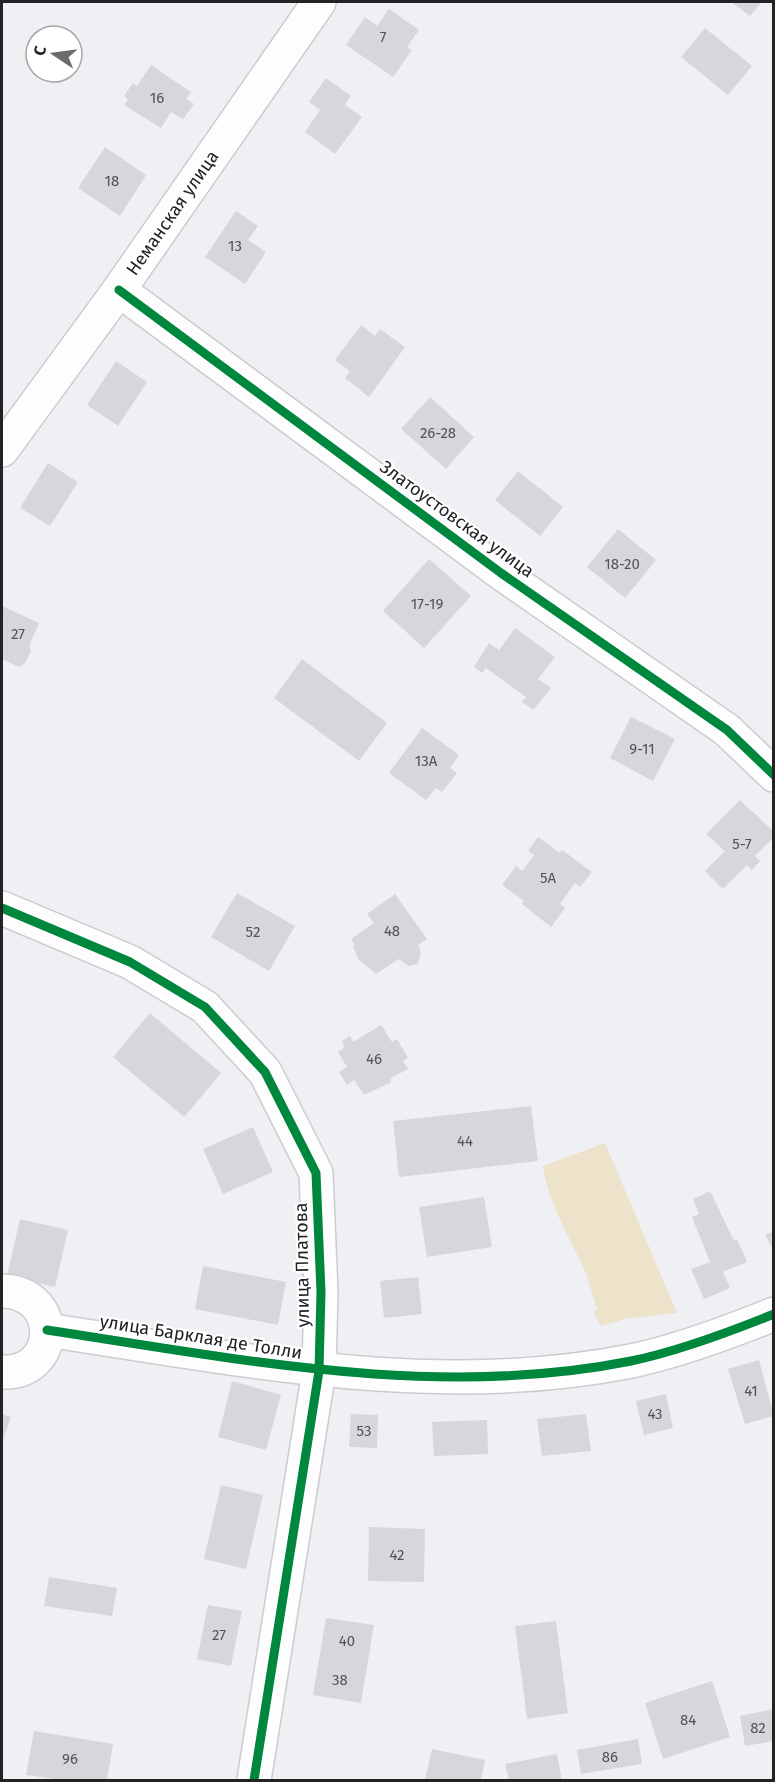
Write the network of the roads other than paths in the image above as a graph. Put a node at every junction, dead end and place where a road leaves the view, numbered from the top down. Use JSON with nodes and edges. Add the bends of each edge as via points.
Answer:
{"nodes":[{"id":1,"x":319,"y":2,"type":"edge"},
{"id":2,"x":119,"y":290,"type":"junction"},
{"id":3,"x":2,"y":450,"type":"edge"},
{"id":4,"x":774,"y":775,"type":"edge"},
{"id":5,"x":2,"y":908,"type":"edge"},
{"id":6,"x":2,"y":1291,"type":"edge"},
{"id":7,"x":774,"y":1314,"type":"edge"},
{"id":8,"x":47,"y":1330,"type":"junction"},
{"id":9,"x":319,"y":1371,"type":"junction"},
{"id":10,"x":2,"y":1372,"type":"edge"},
{"id":11,"x":254,"y":1780,"type":"edge"}],
"edges":[{"from":1,"to":2,"type":"street","name":"Неманская улица"},
{"from":2,"to":3,"type":"street","name":"Неманская улица"},
{"from":2,"to":4,"type":"street","name":"Златоустовская улица","via":[[501,573],[726,730]]},
{"from":5,"to":9,"type":"street","name":"улица Платова","via":[[130,962],[205,1006],[266,1072],[316,1173],[321,1292]]},
{"from":6,"to":8,"type":"street","via":[[27,1296],[38,1306]]},
{"from":7,"to":9,"type":"street","name":"улица Барклая де Толли","via":[[633,1360],[559,1371],[494,1377]]},
{"from":8,"to":9,"type":"street","name":"улица Барклая де Толли"},
{"from":8,"to":10,"type":"street","via":[[43,1349],[35,1361],[15,1371]]},
{"from":9,"to":11,"type":"street","name":"улица Платова"}]}
